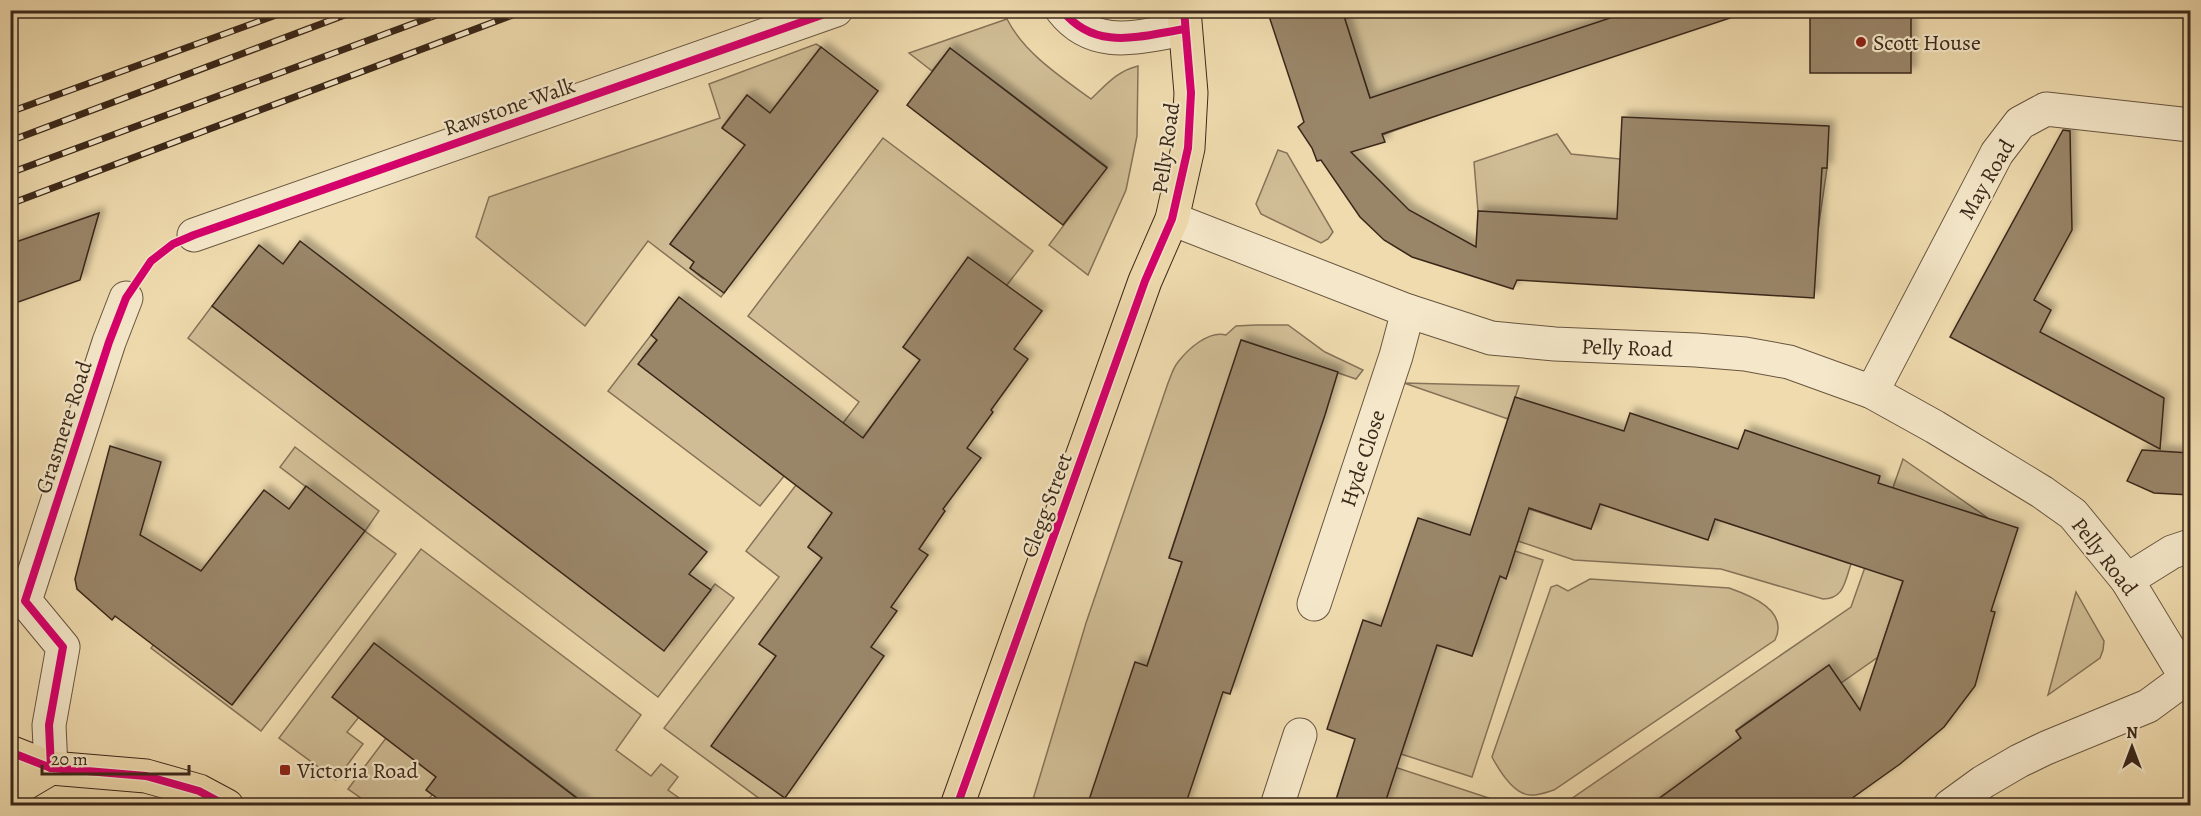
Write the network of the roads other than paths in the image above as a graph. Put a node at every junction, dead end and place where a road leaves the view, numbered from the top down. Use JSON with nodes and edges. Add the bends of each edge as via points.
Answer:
{"nodes":[{"id":1,"x":836,"y":10,"type":"edge"},
{"id":2,"x":1062,"y":10,"type":"edge"},
{"id":3,"x":1184,"y":20,"type":"edge"},
{"id":4,"x":2190,"y":125,"type":"edge"},
{"id":5,"x":1172,"y":219,"type":"junction"},
{"id":6,"x":194,"y":235,"type":"dead end"},
{"id":7,"x":126,"y":298,"type":"dead end"},
{"id":8,"x":1408,"y":311,"type":"junction"},
{"id":9,"x":1872,"y":392,"type":"junction"},
{"id":10,"x":2190,"y":546,"type":"edge"},
{"id":11,"x":2127,"y":580,"type":"junction"},
{"id":12,"x":18,"y":596,"type":"edge"},
{"id":13,"x":1314,"y":604,"type":"dead end"},
{"id":14,"x":2188,"y":681,"type":"edge"},
{"id":15,"x":1300,"y":735,"type":"dead end"},
{"id":16,"x":10,"y":752,"type":"edge"},
{"id":17,"x":51,"y":768,"type":"junction"},
{"id":18,"x":10,"y":789,"type":"edge"},
{"id":19,"x":206,"y":801,"type":"edge"},
{"id":20,"x":957,"y":806,"type":"edge"},
{"id":21,"x":1277,"y":806,"type":"edge"},
{"id":22,"x":1950,"y":806,"type":"edge"}],
"edges":[{"from":1,"to":6,"type":"street","name":"Rawstone Walk"},
{"from":2,"to":3,"type":"street","via":[[1070,20],[1092,33],[1112,39]]},
{"from":3,"to":5,"type":"main road","name":"Pelly Road","via":[[1191,93],[1188,137]]},
{"from":4,"to":9,"type":"street","name":"May Road","via":[[2046,110],[2020,123],[1997,153]]},
{"from":5,"to":8,"type":"street","name":"Pelly Road"},
{"from":5,"to":20,"type":"main road","name":"Clegg Street","via":[[1145,281]]},
{"from":7,"to":12,"type":"street","name":"Grasmere Road"},
{"from":8,"to":9,"type":"street","name":"Pelly Road","via":[[1491,338],[1745,354],[1789,362]]},
{"from":8,"to":13,"type":"street","name":"Hyde Close"},
{"from":9,"to":11,"type":"street","name":"Pelly Road","via":[[2073,514]]},
{"from":10,"to":11,"type":"street","via":[[2172,552]]},
{"from":11,"to":14,"type":"street","name":"Pelly Road"},
{"from":12,"to":17,"type":"street","name":"Grasmere Road","via":[[63,647],[49,725]]},
{"from":14,"to":22,"type":"street","via":[[2148,706],[2019,761]]},
{"from":15,"to":21,"type":"street"},
{"from":16,"to":17,"type":"main road"},
{"from":17,"to":18,"type":"main road"},
{"from":17,"to":19,"type":"main road","via":[[146,776]]}]}
